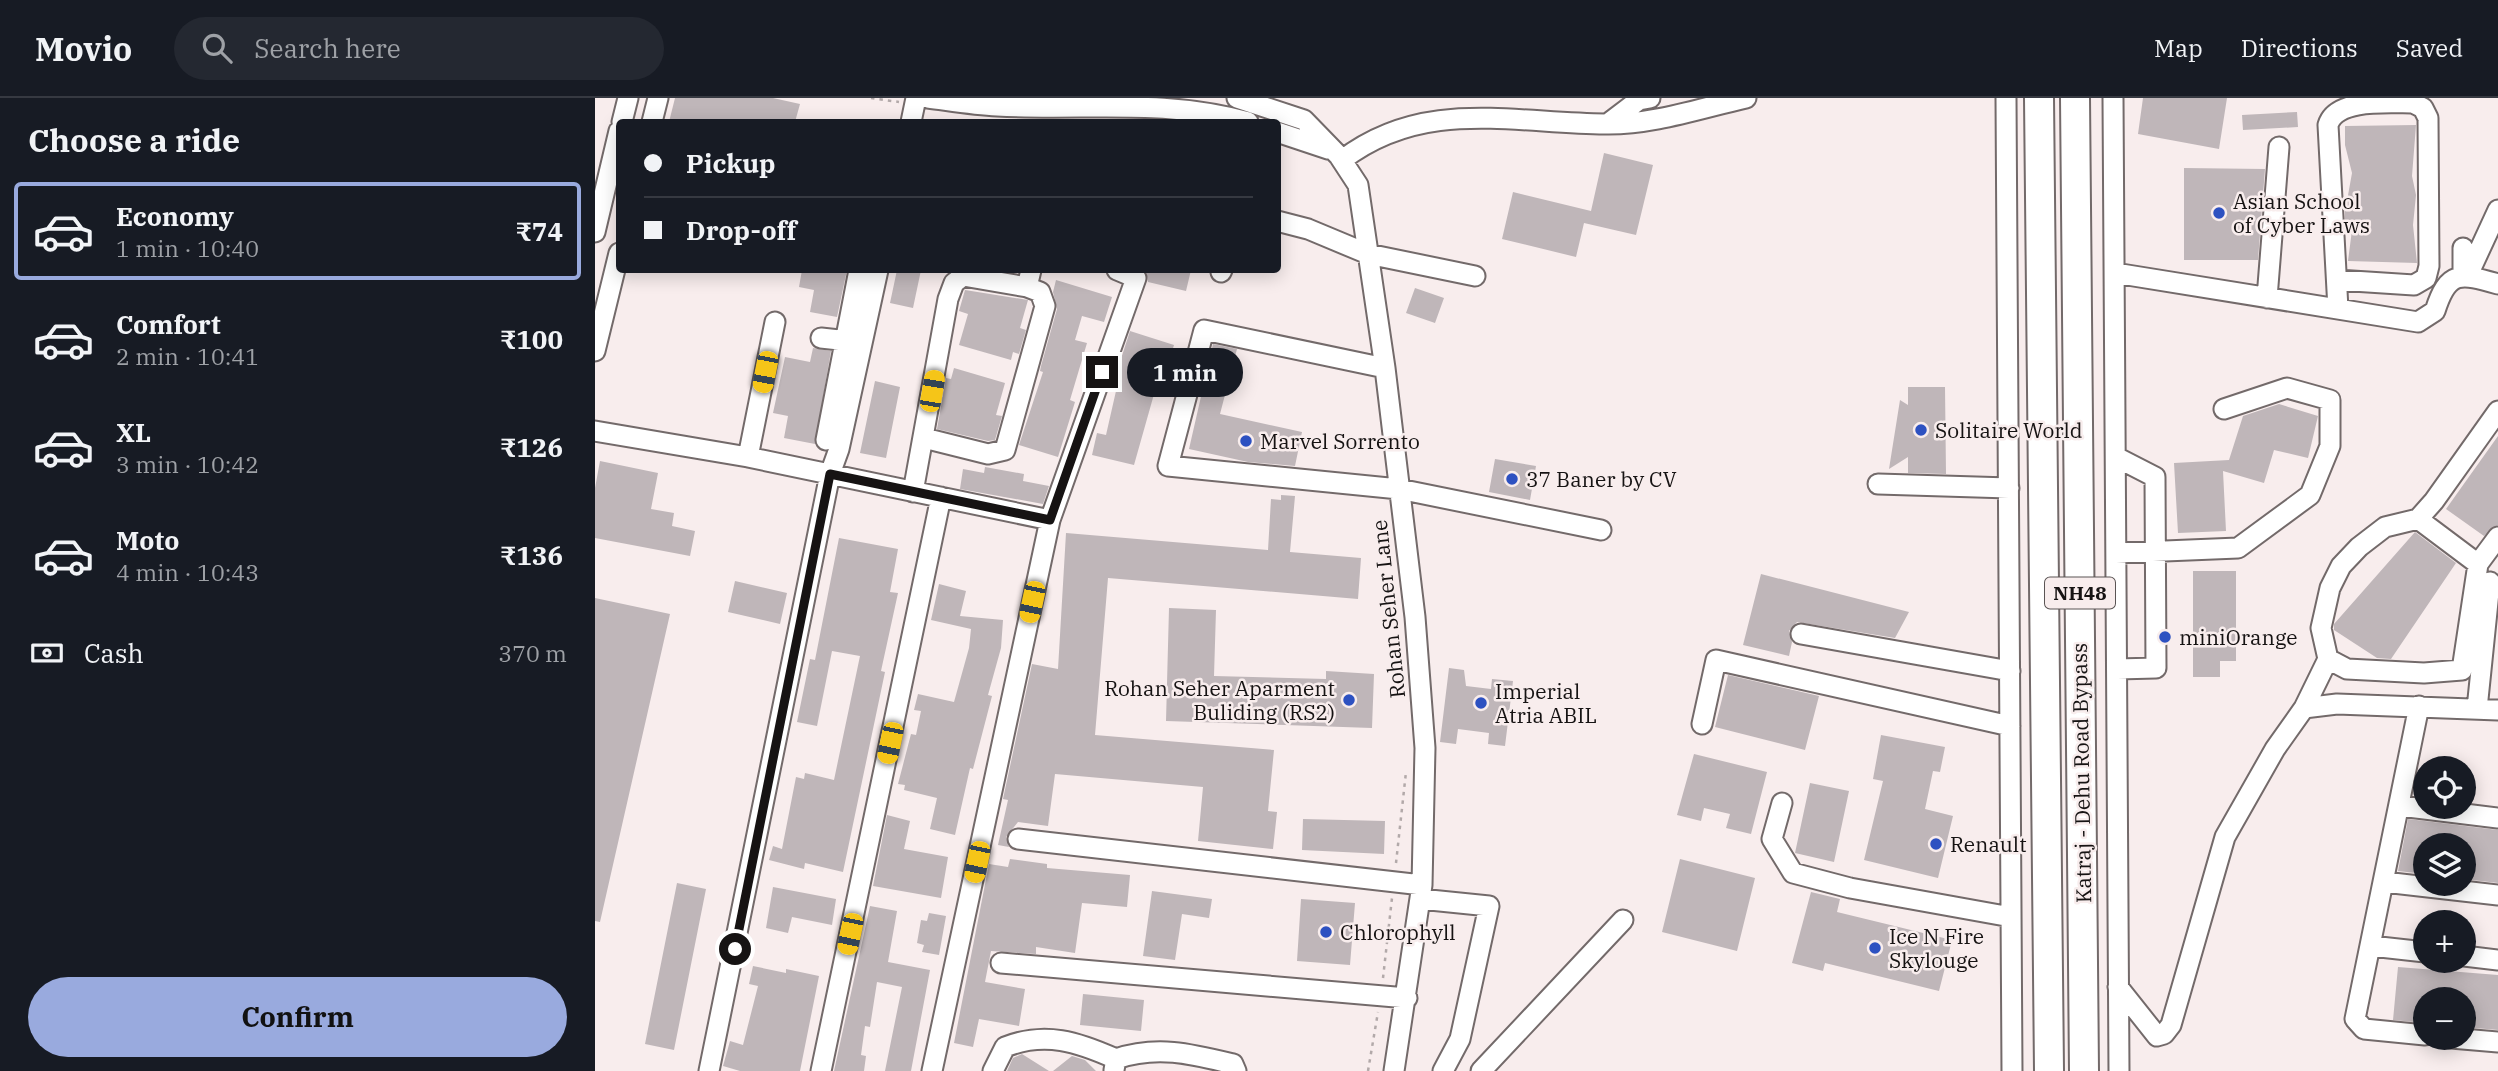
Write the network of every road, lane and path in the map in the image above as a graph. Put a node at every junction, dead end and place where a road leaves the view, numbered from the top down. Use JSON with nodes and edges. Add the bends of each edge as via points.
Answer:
{"nodes":[{"id":1,"x":628,"y":98,"type":"edge"},
{"id":2,"x":658,"y":98,"type":"edge"},
{"id":3,"x":916,"y":98,"type":"edge"},
{"id":4,"x":928,"y":98,"type":"edge"},
{"id":5,"x":1237,"y":98,"type":"edge"},
{"id":6,"x":1650,"y":98,"type":"edge"},
{"id":7,"x":1746,"y":98,"type":"edge"},
{"id":8,"x":2006,"y":98,"type":"edge"},
{"id":9,"x":2113,"y":98,"type":"edge"},
{"id":10,"x":995,"y":102,"type":"edge"},
{"id":11,"x":2075,"y":106,"type":"edge"},
{"id":12,"x":2040,"y":107,"type":"edge"},
{"id":13,"x":1131,"y":113,"type":"edge"},
{"id":14,"x":1063,"y":114,"type":"edge"},
{"id":15,"x":623,"y":119,"type":"edge"},
{"id":16,"x":653,"y":119,"type":"edge"},
{"id":17,"x":912,"y":119,"type":"edge"},
{"id":18,"x":1238,"y":119,"type":"edge"},
{"id":19,"x":1606,"y":124,"type":"junction"},
{"id":20,"x":1281,"y":134,"type":"edge"},
{"id":21,"x":616,"y":144,"type":"edge"},
{"id":22,"x":2279,"y":146,"type":"dead end"},
{"id":23,"x":1337,"y":155,"type":"junction"},
{"id":24,"x":2498,"y":210,"type":"edge"},
{"id":25,"x":1281,"y":222,"type":"edge"},
{"id":26,"x":595,"y":232,"type":"edge"},
{"id":27,"x":2463,"y":248,"type":"dead end"},
{"id":28,"x":1368,"y":254,"type":"junction"},
{"id":29,"x":616,"y":265,"type":"edge"},
{"id":30,"x":859,"y":273,"type":"edge"},
{"id":31,"x":878,"y":273,"type":"edge"},
{"id":32,"x":1124,"y":273,"type":"edge"},
{"id":33,"x":2115,"y":273,"type":"junction"},
{"id":34,"x":1475,"y":276,"type":"dead end"},
{"id":35,"x":2466,"y":276,"type":"junction"},
{"id":36,"x":1029,"y":278,"type":"edge"},
{"id":37,"x":2337,"y":280,"type":"junction"},
{"id":38,"x":2498,"y":284,"type":"edge"},
{"id":39,"x":2267,"y":298,"type":"junction"},
{"id":40,"x":2338,"y":309,"type":"junction"},
{"id":41,"x":775,"y":323,"type":"dead end"},
{"id":42,"x":821,"y":338,"type":"dead end"},
{"id":43,"x":854,"y":342,"type":"junction"},
{"id":44,"x":595,"y":351,"type":"edge"},
{"id":45,"x":1385,"y":368,"type":"junction"},
{"id":46,"x":2224,"y":409,"type":"dead end"},
{"id":47,"x":2498,"y":411,"type":"edge"},
{"id":48,"x":595,"y":431,"type":"edge"},
{"id":49,"x":923,"y":438,"type":"junction"},
{"id":50,"x":826,"y":440,"type":"dead end"},
{"id":51,"x":748,"y":457,"type":"junction"},
{"id":52,"x":2116,"y":457,"type":"junction"},
{"id":53,"x":830,"y":474,"type":"junction"},
{"id":54,"x":1878,"y":484,"type":"dead end"},
{"id":55,"x":2009,"y":488,"type":"junction"},
{"id":56,"x":1399,"y":489,"type":"junction"},
{"id":57,"x":913,"y":492,"type":"junction"},
{"id":58,"x":941,"y":498,"type":"junction"},
{"id":59,"x":2418,"y":519,"type":"junction"},
{"id":60,"x":1050,"y":520,"type":"junction"},
{"id":61,"x":1601,"y":530,"type":"dead end"},
{"id":62,"x":2498,"y":537,"type":"edge"},
{"id":63,"x":2116,"y":553,"type":"junction"},
{"id":64,"x":2155,"y":554,"type":"junction"},
{"id":65,"x":2478,"y":564,"type":"junction"},
{"id":66,"x":2490,"y":582,"type":"dead end"},
{"id":67,"x":1801,"y":634,"type":"dead end"},
{"id":68,"x":2328,"y":659,"type":"junction"},
{"id":69,"x":2117,"y":668,"type":"junction"},
{"id":70,"x":2010,"y":671,"type":"junction"},
{"id":71,"x":2419,"y":706,"type":"junction"},
{"id":72,"x":2304,"y":708,"type":"junction"},
{"id":73,"x":2489,"y":710,"type":"edge"},
{"id":74,"x":1702,"y":724,"type":"dead end"},
{"id":75,"x":2010,"y":726,"type":"junction"},
{"id":76,"x":1406,"y":768,"type":"dead end"},
{"id":77,"x":1782,"y":803,"type":"dead end"},
{"id":78,"x":2400,"y":806,"type":"junction"},
{"id":79,"x":2498,"y":818,"type":"edge"},
{"id":80,"x":1018,"y":839,"type":"dead end"},
{"id":81,"x":1394,"y":882,"type":"junction"},
{"id":82,"x":2384,"y":882,"type":"junction"},
{"id":83,"x":1421,"y":892,"type":"junction"},
{"id":84,"x":2498,"y":895,"type":"edge"},
{"id":85,"x":2011,"y":917,"type":"junction"},
{"id":86,"x":1623,"y":920,"type":"dead end"},
{"id":87,"x":2371,"y":946,"type":"junction"},
{"id":88,"x":2413,"y":951,"type":"edge"},
{"id":89,"x":2476,"y":957,"type":"edge"},
{"id":90,"x":2498,"y":960,"type":"edge"},
{"id":91,"x":1001,"y":963,"type":"dead end"},
{"id":92,"x":2118,"y":987,"type":"junction"},
{"id":93,"x":1381,"y":996,"type":"junction"},
{"id":94,"x":1407,"y":998,"type":"junction"},
{"id":95,"x":2413,"y":1034,"type":"edge"},
{"id":96,"x":2476,"y":1040,"type":"edge"},
{"id":97,"x":2498,"y":1042,"type":"edge"},
{"id":98,"x":1115,"y":1065,"type":"edge"},
{"id":99,"x":709,"y":1071,"type":"edge"},
{"id":100,"x":821,"y":1071,"type":"edge"},
{"id":101,"x":932,"y":1071,"type":"edge"},
{"id":102,"x":993,"y":1071,"type":"edge"},
{"id":103,"x":1236,"y":1071,"type":"edge"},
{"id":104,"x":1368,"y":1071,"type":"edge"},
{"id":105,"x":1394,"y":1071,"type":"edge"},
{"id":106,"x":1443,"y":1071,"type":"edge"},
{"id":107,"x":1481,"y":1071,"type":"edge"},
{"id":108,"x":2012,"y":1071,"type":"edge"},
{"id":109,"x":2049,"y":1071,"type":"edge"},
{"id":110,"x":2084,"y":1071,"type":"edge"},
{"id":111,"x":2119,"y":1071,"type":"edge"}],
"edges":[{"from":1,"to":15,"type":"street"},
{"from":2,"to":16,"type":"street"},
{"from":3,"to":17,"type":"street"},
{"from":4,"to":10,"type":"street"},
{"from":5,"to":23,"type":"street","name":"Rohan Seher Lane","via":[[1304,120]]},
{"from":6,"to":19,"type":"street","via":[[1639,100]]},
{"from":7,"to":19,"type":"street"},
{"from":8,"to":55,"type":"street"},
{"from":9,"to":33,"type":"street"},
{"from":10,"to":14,"type":"street"},
{"from":11,"to":110,"type":"highway","name":"Katraj - Dehu Road Bypass","number":"NH48"},
{"from":12,"to":109,"type":"highway","name":"Katraj - Dehu Road Bypass","number":"NH48"},
{"from":13,"to":14,"type":"street"},
{"from":13,"to":18,"type":"street","via":[[1219,113]]},
{"from":19,"to":23,"type":"street","via":[[1469,112],[1432,116],[1365,139]]},
{"from":20,"to":23,"type":"street"},
{"from":21,"to":26,"type":"street"},
{"from":22,"to":39,"type":"street"},
{"from":23,"to":28,"type":"street","name":"Rohan Seher Lane","via":[[1358,185]]},
{"from":24,"to":35,"type":"street"},
{"from":25,"to":28,"type":"street"},
{"from":27,"to":35,"type":"street"},
{"from":28,"to":34,"type":"street"},
{"from":28,"to":45,"type":"street","name":"Rohan Seher Lane"},
{"from":29,"to":44,"type":"street"},
{"from":30,"to":43,"type":"street"},
{"from":31,"to":43,"type":"street"},
{"from":32,"to":60,"type":"street","via":[[1136,278]]},
{"from":33,"to":39,"type":"street"},
{"from":33,"to":52,"type":"street"},
{"from":35,"to":38,"type":"street"},
{"from":35,"to":40,"type":"street","via":[[2454,277],[2441,291],[2435,311],[2417,322]]},
{"from":36,"to":49,"type":"street","via":[[963,276],[954,282]]},
{"from":36,"to":49,"type":"street","via":[[1045,306],[1005,450],[988,454]]},
{"from":37,"to":37,"type":"street","via":[[2331,115],[2341,107],[2413,103],[2423,108],[2428,118],[2426,278],[2414,285]]},
{"from":37,"to":40,"type":"street"},
{"from":39,"to":40,"type":"street"},
{"from":41,"to":51,"type":"street"},
{"from":42,"to":43,"type":"street"},
{"from":43,"to":50,"type":"street"},
{"from":43,"to":53,"type":"street","via":[[839,449]]},
{"from":45,"to":56,"type":"street","name":"Rohan Seher Lane"},
{"from":45,"to":56,"type":"street","via":[[1204,330],[1168,466]]},
{"from":46,"to":64,"type":"street","via":[[2287,388],[2330,400],[2330,446],[2310,495],[2238,548]]},
{"from":47,"to":59,"type":"street"},
{"from":48,"to":51,"type":"street"},
{"from":49,"to":57,"type":"street"},
{"from":51,"to":53,"type":"street"},
{"from":52,"to":63,"type":"street"},
{"from":52,"to":64,"type":"street","via":[[2155,477]]},
{"from":53,"to":57,"type":"street"},
{"from":53,"to":99,"type":"street"},
{"from":54,"to":55,"type":"street"},
{"from":55,"to":70,"type":"street"},
{"from":56,"to":61,"type":"street"},
{"from":56,"to":83,"type":"street","name":"Rohan Seher Lane","via":[[1425,748]]},
{"from":57,"to":58,"type":"street"},
{"from":58,"to":60,"type":"street"},
{"from":58,"to":100,"type":"street"},
{"from":59,"to":65,"type":"street"},
{"from":59,"to":68,"type":"street","via":[[2385,527],[2341,566],[2330,587],[2321,628]]},
{"from":60,"to":101,"type":"street"},
{"from":62,"to":65,"type":"street"},
{"from":63,"to":64,"type":"street"},
{"from":63,"to":69,"type":"street"},
{"from":64,"to":69,"type":"street","via":[[2156,668]]},
{"from":65,"to":68,"type":"street","via":[[2462,670],[2347,669]]},
{"from":66,"to":73,"type":"street"},
{"from":67,"to":70,"type":"street"},
{"from":68,"to":72,"type":"street"},
{"from":69,"to":92,"type":"street"},
{"from":70,"to":75,"type":"street"},
{"from":71,"to":72,"type":"street"},
{"from":71,"to":73,"type":"street"},
{"from":71,"to":78,"type":"street"},
{"from":72,"to":92,"type":"street","via":[[2225,837],[2171,1025],[2164,1034],[2157,1036],[2149,1029]]},
{"from":74,"to":75,"type":"street","via":[[1716,660]]},
{"from":75,"to":85,"type":"street"},
{"from":76,"to":81,"type":"path"},
{"from":77,"to":85,"type":"street","via":[[1772,839],[1793,873]]},
{"from":78,"to":79,"type":"street"},
{"from":78,"to":82,"type":"street"},
{"from":80,"to":81,"type":"street"},
{"from":81,"to":83,"type":"street"},
{"from":81,"to":93,"type":"path"},
{"from":82,"to":84,"type":"street"},
{"from":82,"to":87,"type":"street"},
{"from":83,"to":94,"type":"street","name":"Rohan Seher Lane"},
{"from":83,"to":106,"type":"street","via":[[1489,906],[1460,1039]]},
{"from":85,"to":108,"type":"street"},
{"from":86,"to":107,"type":"street"},
{"from":87,"to":88,"type":"street"},
{"from":87,"to":95,"type":"street","via":[[2355,1019],[2364,1029]]},
{"from":89,"to":90,"type":"street"},
{"from":91,"to":93,"type":"street"},
{"from":92,"to":111,"type":"street"},
{"from":93,"to":94,"type":"street"},
{"from":93,"to":104,"type":"path"},
{"from":94,"to":105,"type":"street","name":"Rohan Seher Lane"},
{"from":96,"to":97,"type":"street"},
{"from":98,"to":102,"type":"street","via":[[1055,1038],[1025,1039],[1005,1047]]},
{"from":98,"to":103,"type":"street","via":[[1141,1051],[1184,1052],[1233,1064]]}]}
